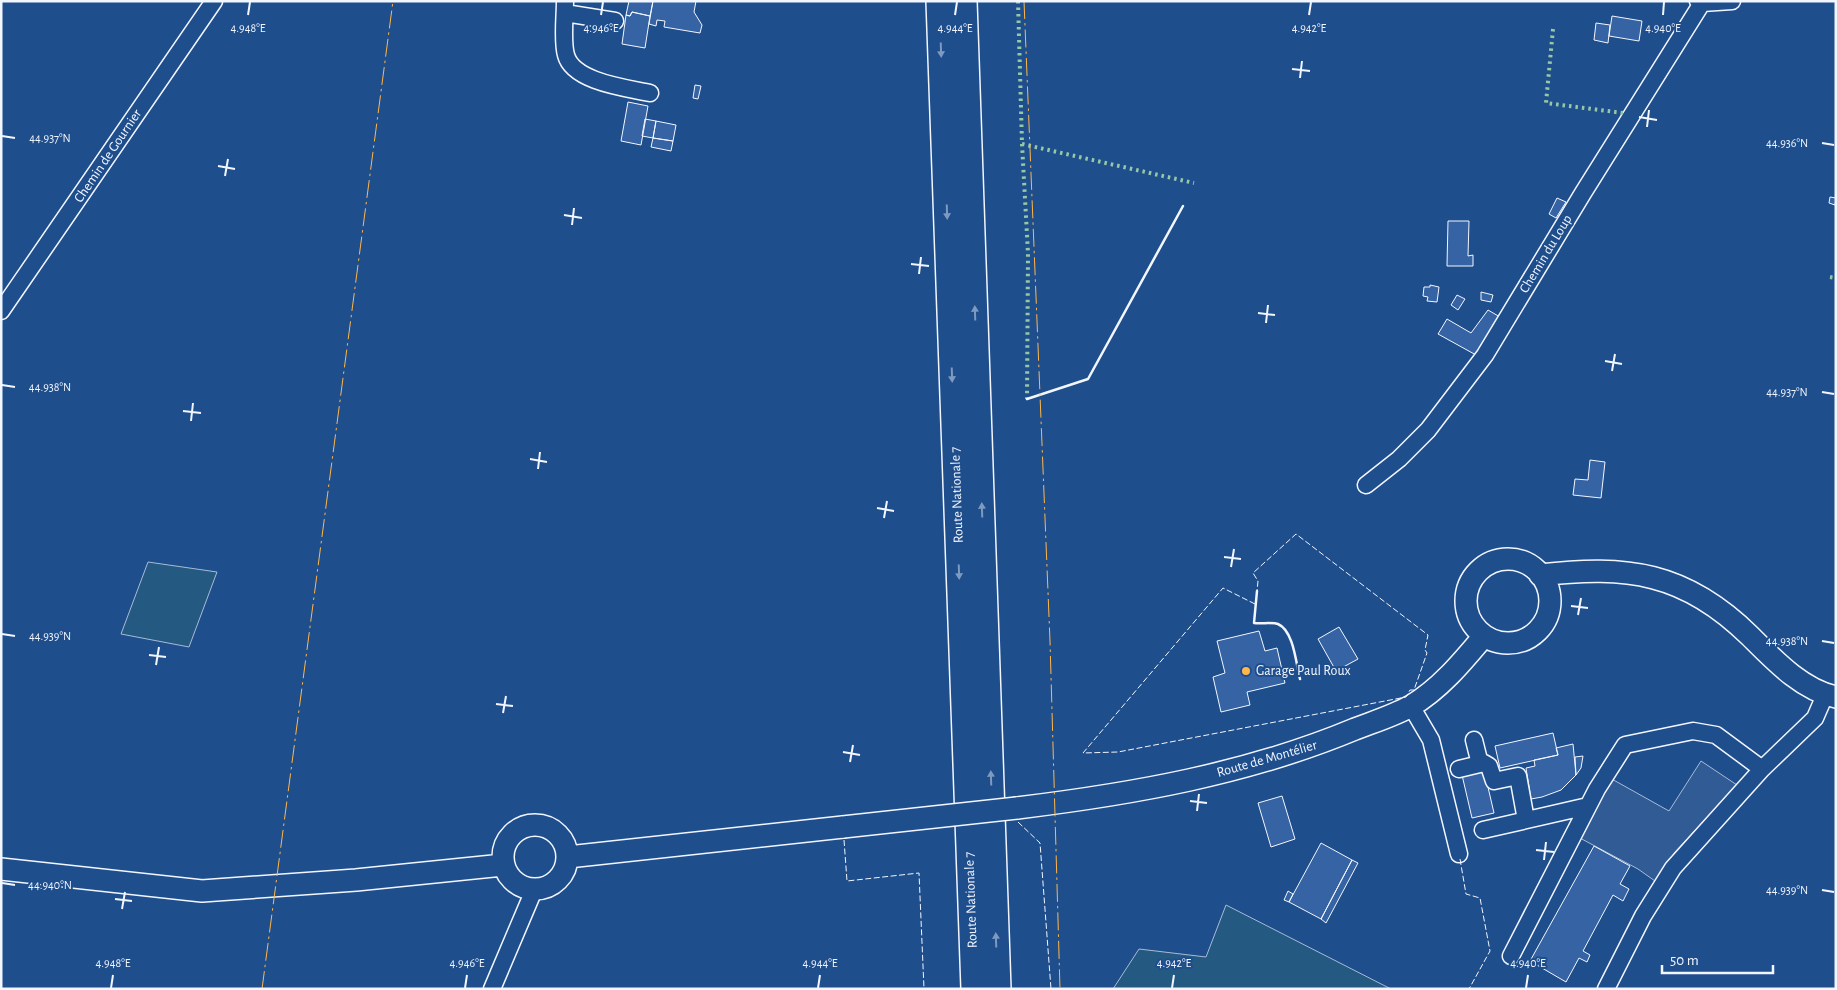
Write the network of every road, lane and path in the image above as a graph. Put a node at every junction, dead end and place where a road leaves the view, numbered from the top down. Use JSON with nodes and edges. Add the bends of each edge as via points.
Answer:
{"nodes":[{"id":1,"x":214,"y":1,"type":"edge"},
{"id":2,"x":940,"y":1,"type":"edge"},
{"id":3,"x":964,"y":1,"type":"edge"},
{"id":4,"x":1732,"y":1,"type":"edge"},
{"id":5,"x":1700,"y":2,"type":"edge"},
{"id":6,"x":565,"y":7,"type":"edge"},
{"id":7,"x":615,"y":21,"type":"dead end"},
{"id":8,"x":650,"y":93,"type":"dead end"},
{"id":9,"x":1,"y":311,"type":"edge"},
{"id":10,"x":1366,"y":484,"type":"dead end"},
{"id":11,"x":1540,"y":575,"type":"junction"},
{"id":12,"x":1484,"y":636,"type":"junction"},
{"id":13,"x":1831,"y":696,"type":"edge"},
{"id":14,"x":1411,"y":706,"type":"junction"},
{"id":15,"x":1474,"y":740,"type":"dead end"},
{"id":16,"x":1480,"y":764,"type":"junction"},
{"id":17,"x":1459,"y":769,"type":"dead end"},
{"id":18,"x":1762,"y":769,"type":"junction"},
{"id":19,"x":1588,"y":806,"type":"junction"},
{"id":20,"x":1526,"y":820,"type":"junction"},
{"id":21,"x":1483,"y":830,"type":"dead end"},
{"id":22,"x":1459,"y":854,"type":"dead end"},
{"id":23,"x":568,"y":857,"type":"junction"},
{"id":24,"x":503,"y":865,"type":"junction"},
{"id":25,"x":1,"y":869,"type":"edge"},
{"id":26,"x":534,"y":890,"type":"junction"},
{"id":27,"x":1511,"y":956,"type":"dead end"},
{"id":28,"x":492,"y":989,"type":"edge"},
{"id":29,"x":974,"y":989,"type":"edge"},
{"id":30,"x":998,"y":989,"type":"edge"},
{"id":31,"x":1606,"y":989,"type":"edge"}],
"edges":[{"from":1,"to":9,"type":"street","name":"Chemin de Gournier"},
{"from":2,"to":29,"type":"highway","name":"Route Nationale 7","one_way":true},
{"from":30,"to":3,"type":"highway","name":"Route Nationale 7","one_way":true},
{"from":4,"to":5,"type":"street"},
{"from":5,"to":10,"type":"street","name":"Chemin du Loup","via":[[1485,355],[1428,430],[1399,459]]},
{"from":6,"to":7,"type":"street"},
{"from":6,"to":8,"type":"street","via":[[566,56],[576,72],[604,83]]},
{"from":11,"to":12,"type":"main road","via":[[1549,594],[1549,608],[1545,621],[1536,632],[1511,643],[1497,642]]},
{"from":11,"to":12,"type":"main road","via":[[1525,562],[1512,559],[1485,565],[1475,574],[1465,600],[1474,626]]},
{"from":11,"to":13,"type":"main road","via":[[1612,570],[1642,573],[1676,584],[1727,615],[1785,669]]},
{"from":12,"to":14,"type":"main road","name":"Route de Montélier","via":[[1455,670]]},
{"from":13,"to":18,"type":"street","via":[[1815,718]]},
{"from":14,"to":22,"type":"street","via":[[1431,740]]},
{"from":14,"to":23,"type":"main road","name":"Route de Montélier","bridge":true,"via":[[1316,745],[1206,776],[1103,798]]},
{"from":15,"to":16,"type":"street"},
{"from":16,"to":17,"type":"street"},
{"from":16,"to":20,"type":"street","via":[[1489,766],[1494,781],[1518,776]]},
{"from":18,"to":19,"type":"street","via":[[1716,735],[1693,731],[1625,745]]},
{"from":18,"to":31,"type":"street","via":[[1673,868],[1643,916]]},
{"from":19,"to":20,"type":"street"},
{"from":19,"to":27,"type":"street"},
{"from":20,"to":21,"type":"street"},
{"from":23,"to":24,"type":"main road","via":[[566,846],[552,830],[531,825],[512,834],[505,843]]},
{"from":23,"to":26,"type":"main road","via":[[561,877],[554,884]]},
{"from":24,"to":25,"type":"main road","via":[[202,891]]},
{"from":24,"to":26,"type":"main road","via":[[514,883]]},
{"from":26,"to":28,"type":"street"}]}
